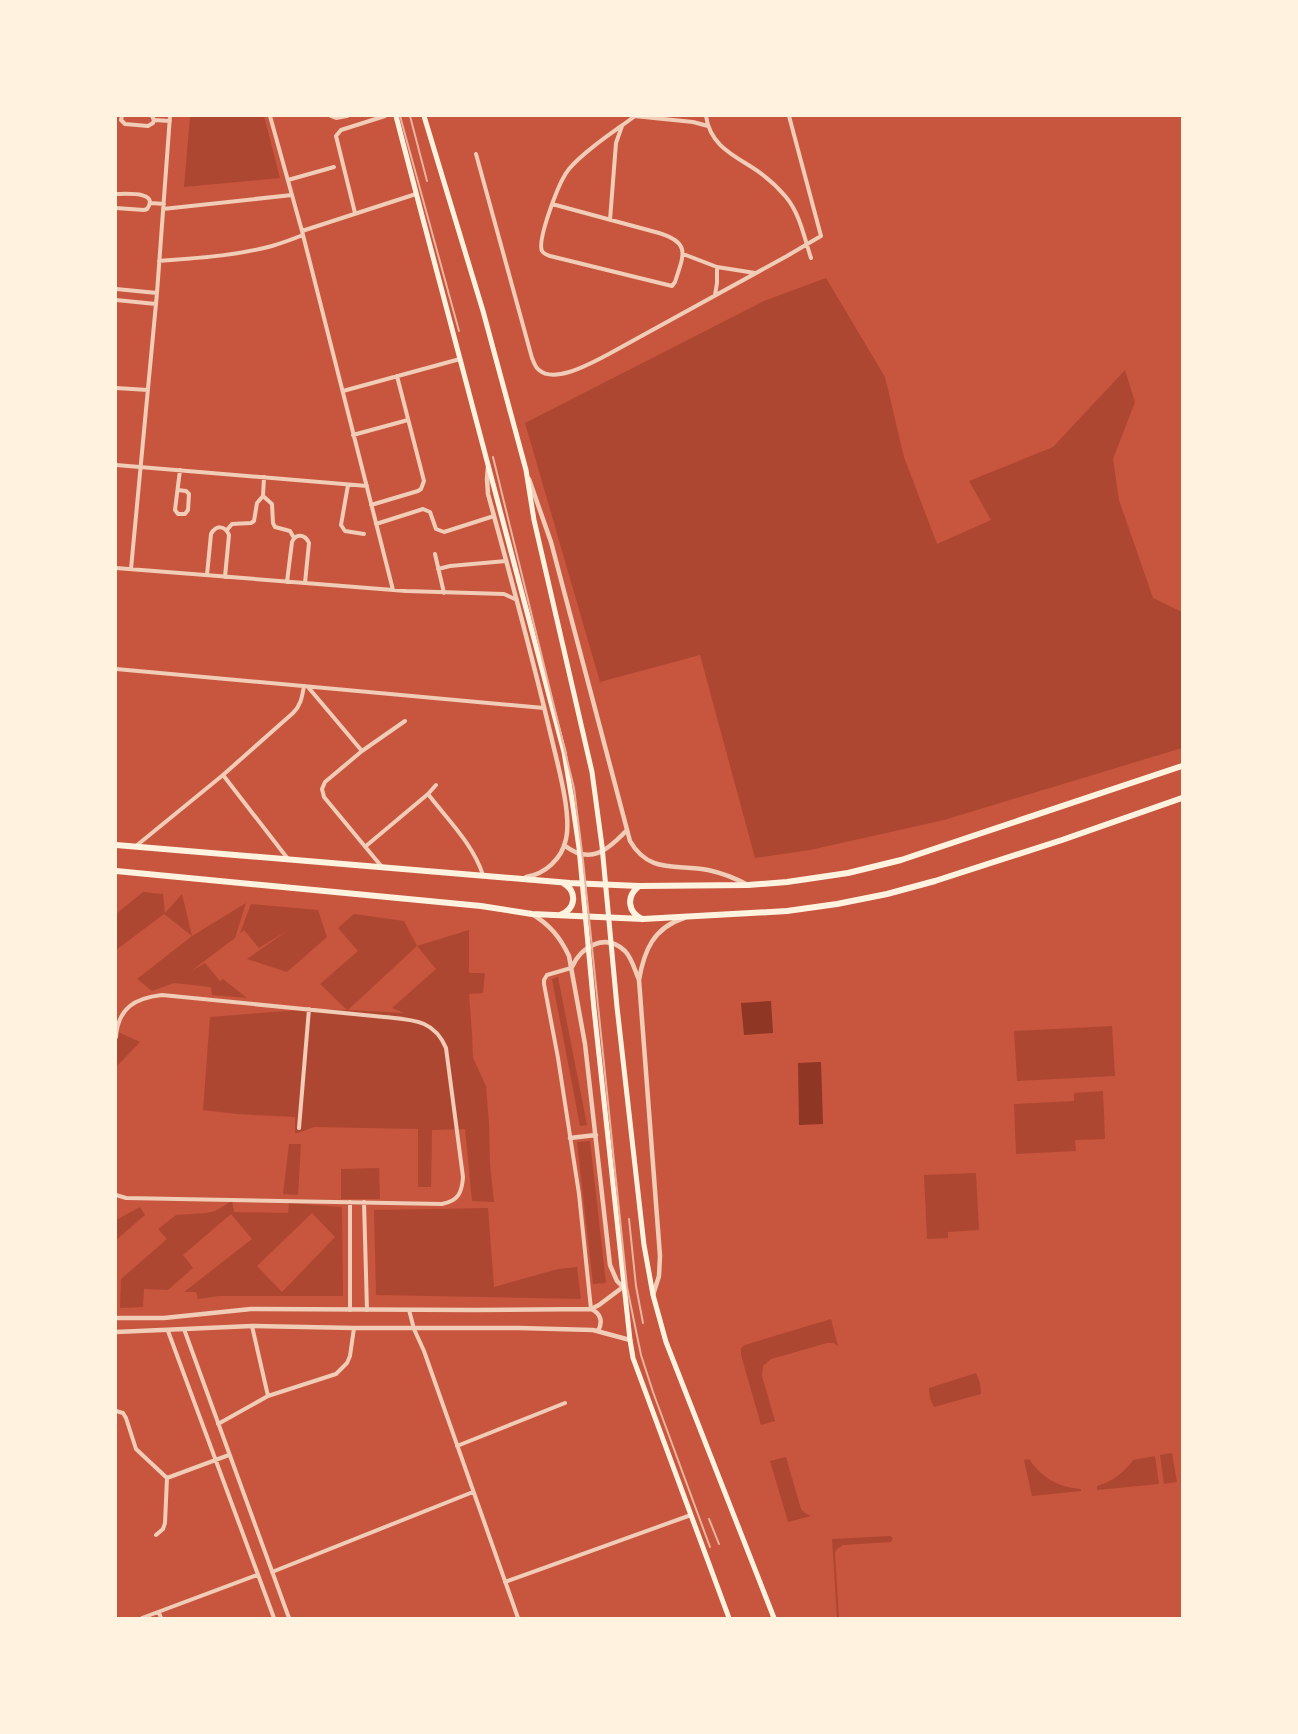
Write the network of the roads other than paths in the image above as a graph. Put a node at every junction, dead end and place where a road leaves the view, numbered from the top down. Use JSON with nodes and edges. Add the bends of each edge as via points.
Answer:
{"nodes":[{"id":1,"x":122,"y":116,"type":"edge"},
{"id":2,"x":170,"y":116,"type":"edge"},
{"id":3,"x":270,"y":116,"type":"edge"},
{"id":4,"x":331,"y":116,"type":"edge"},
{"id":5,"x":347,"y":116,"type":"edge"},
{"id":6,"x":385,"y":116,"type":"edge"},
{"id":7,"x":396,"y":116,"type":"edge"},
{"id":8,"x":424,"y":116,"type":"edge"},
{"id":9,"x":634,"y":116,"type":"edge"},
{"id":10,"x":706,"y":116,"type":"edge"},
{"id":11,"x":789,"y":116,"type":"edge"},
{"id":12,"x":153,"y":118,"type":"edge"},
{"id":13,"x":170,"y":121,"type":"junction"},
{"id":14,"x":622,"y":125,"type":"junction"},
{"id":15,"x":708,"y":126,"type":"junction"},
{"id":16,"x":476,"y":154,"type":"dead end"},
{"id":17,"x":334,"y":167,"type":"dead end"},
{"id":18,"x":288,"y":180,"type":"junction"},
{"id":19,"x":116,"y":194,"type":"edge"},
{"id":20,"x":416,"y":194,"type":"junction"},
{"id":21,"x":292,"y":195,"type":"junction"},
{"id":22,"x":151,"y":203,"type":"junction"},
{"id":23,"x":552,"y":204,"type":"junction"},
{"id":24,"x":163,"y":206,"type":"junction"},
{"id":25,"x":116,"y":208,"type":"edge"},
{"id":26,"x":355,"y":213,"type":"junction"},
{"id":27,"x":610,"y":220,"type":"junction"},
{"id":28,"x":302,"y":233,"type":"junction"},
{"id":29,"x":806,"y":244,"type":"junction"},
{"id":30,"x":683,"y":254,"type":"junction"},
{"id":31,"x":811,"y":258,"type":"dead end"},
{"id":32,"x":159,"y":261,"type":"junction"},
{"id":33,"x":717,"y":267,"type":"junction"},
{"id":34,"x":757,"y":273,"type":"junction"},
{"id":35,"x":116,"y":289,"type":"edge"},
{"id":36,"x":157,"y":292,"type":"junction"},
{"id":37,"x":714,"y":296,"type":"junction"},
{"id":38,"x":116,"y":300,"type":"edge"},
{"id":39,"x":156,"y":304,"type":"junction"},
{"id":40,"x":460,"y":359,"type":"junction"},
{"id":41,"x":397,"y":376,"type":"junction"},
{"id":42,"x":116,"y":388,"type":"edge"},
{"id":43,"x":147,"y":390,"type":"junction"},
{"id":44,"x":342,"y":391,"type":"junction"},
{"id":45,"x":408,"y":420,"type":"junction"},
{"id":46,"x":354,"y":435,"type":"junction"},
{"id":47,"x":489,"y":464,"type":"junction"},
{"id":48,"x":116,"y":465,"type":"edge"},
{"id":49,"x":140,"y":467,"type":"junction"},
{"id":50,"x":180,"y":470,"type":"junction"},
{"id":51,"x":526,"y":470,"type":"junction"},
{"id":52,"x":264,"y":477,"type":"junction"},
{"id":53,"x":348,"y":484,"type":"junction"},
{"id":54,"x":367,"y":486,"type":"junction"},
{"id":55,"x":178,"y":490,"type":"junction"},
{"id":56,"x":263,"y":496,"type":"junction"},
{"id":57,"x":371,"y":505,"type":"junction"},
{"id":58,"x":494,"y":516,"type":"junction"},
{"id":59,"x":376,"y":524,"type":"junction"},
{"id":60,"x":227,"y":530,"type":"junction"},
{"id":61,"x":364,"y":534,"type":"dead end"},
{"id":62,"x":294,"y":538,"type":"junction"},
{"id":63,"x":435,"y":554,"type":"dead end"},
{"id":64,"x":506,"y":561,"type":"junction"},
{"id":65,"x":116,"y":568,"type":"edge"},
{"id":66,"x":438,"y":568,"type":"junction"},
{"id":67,"x":131,"y":569,"type":"junction"},
{"id":68,"x":207,"y":575,"type":"junction"},
{"id":69,"x":225,"y":577,"type":"junction"},
{"id":70,"x":287,"y":582,"type":"junction"},
{"id":71,"x":305,"y":583,"type":"junction"},
{"id":72,"x":393,"y":590,"type":"junction"},
{"id":73,"x":444,"y":593,"type":"junction"},
{"id":74,"x":517,"y":600,"type":"junction"},
{"id":75,"x":116,"y":669,"type":"edge"},
{"id":76,"x":306,"y":686,"type":"junction"},
{"id":77,"x":544,"y":708,"type":"junction"},
{"id":78,"x":405,"y":721,"type":"dead end"},
{"id":79,"x":362,"y":751,"type":"junction"},
{"id":80,"x":1182,"y":766,"type":"edge"},
{"id":81,"x":223,"y":775,"type":"junction"},
{"id":82,"x":436,"y":785,"type":"dead end"},
{"id":83,"x":428,"y":794,"type":"junction"},
{"id":84,"x":1182,"y":798,"type":"edge"},
{"id":85,"x":627,"y":830,"type":"junction"},
{"id":86,"x":116,"y":845,"type":"edge"},
{"id":87,"x":564,"y":845,"type":"junction"},
{"id":88,"x":136,"y":846,"type":"junction"},
{"id":89,"x":366,"y":846,"type":"junction"},
{"id":90,"x":288,"y":859,"type":"junction"},
{"id":91,"x":383,"y":867,"type":"junction"},
{"id":92,"x":116,"y":872,"type":"edge"},
{"id":93,"x":483,"y":876,"type":"junction"},
{"id":94,"x":514,"y":878,"type":"junction"},
{"id":95,"x":559,"y":882,"type":"junction"},
{"id":96,"x":748,"y":885,"type":"junction"},
{"id":97,"x":639,"y":886,"type":"junction"},
{"id":98,"x":532,"y":914,"type":"junction"},
{"id":99,"x":559,"y":915,"type":"junction"},
{"id":100,"x":688,"y":917,"type":"junction"},
{"id":101,"x":643,"y":919,"type":"junction"},
{"id":102,"x":572,"y":968,"type":"junction"},
{"id":103,"x":639,"y":980,"type":"junction"},
{"id":104,"x":309,"y":1009,"type":"junction"},
{"id":105,"x":116,"y":1037,"type":"edge"},
{"id":106,"x":299,"y":1128,"type":"dead end"},
{"id":107,"x":596,"y":1135,"type":"junction"},
{"id":108,"x":570,"y":1138,"type":"junction"},
{"id":109,"x":116,"y":1195,"type":"edge"},
{"id":110,"x":350,"y":1202,"type":"junction"},
{"id":111,"x":364,"y":1202,"type":"junction"},
{"id":112,"x":623,"y":1287,"type":"junction"},
{"id":113,"x":653,"y":1295,"type":"junction"},
{"id":114,"x":591,"y":1309,"type":"junction"},
{"id":115,"x":350,"y":1310,"type":"junction"},
{"id":116,"x":366,"y":1310,"type":"junction"},
{"id":117,"x":410,"y":1310,"type":"junction"},
{"id":118,"x":116,"y":1318,"type":"edge"},
{"id":119,"x":252,"y":1326,"type":"junction"},
{"id":120,"x":354,"y":1328,"type":"junction"},
{"id":121,"x":184,"y":1329,"type":"junction"},
{"id":122,"x":414,"y":1329,"type":"junction"},
{"id":123,"x":168,"y":1331,"type":"junction"},
{"id":124,"x":598,"y":1331,"type":"junction"},
{"id":125,"x":116,"y":1332,"type":"edge"},
{"id":126,"x":630,"y":1340,"type":"junction"},
{"id":127,"x":268,"y":1396,"type":"junction"},
{"id":128,"x":564,"y":1403,"type":"dead end"},
{"id":129,"x":116,"y":1411,"type":"edge"},
{"id":130,"x":218,"y":1424,"type":"junction"},
{"id":131,"x":457,"y":1446,"type":"junction"},
{"id":132,"x":229,"y":1455,"type":"junction"},
{"id":133,"x":215,"y":1460,"type":"junction"},
{"id":134,"x":167,"y":1478,"type":"junction"},
{"id":135,"x":473,"y":1492,"type":"junction"},
{"id":136,"x":691,"y":1515,"type":"junction"},
{"id":137,"x":156,"y":1535,"type":"dead end"},
{"id":138,"x":272,"y":1572,"type":"junction"},
{"id":139,"x":257,"y":1575,"type":"junction"},
{"id":140,"x":505,"y":1582,"type":"junction"},
{"id":141,"x":159,"y":1613,"type":"junction"},
{"id":142,"x":142,"y":1618,"type":"edge"},
{"id":143,"x":161,"y":1618,"type":"edge"},
{"id":144,"x":274,"y":1618,"type":"edge"},
{"id":145,"x":289,"y":1618,"type":"edge"},
{"id":146,"x":518,"y":1618,"type":"edge"},
{"id":147,"x":729,"y":1618,"type":"edge"},
{"id":148,"x":774,"y":1618,"type":"edge"}],
"edges":[{"from":1,"to":12,"type":"street","via":[[122,123],[127,125],[152,126]]},
{"from":2,"to":13,"type":"street"},
{"from":3,"to":18,"type":"street"},
{"from":4,"to":5,"type":"street"},
{"from":6,"to":26,"type":"street","via":[[341,130],[336,136]]},
{"from":7,"to":20,"type":"main road"},
{"from":8,"to":51,"type":"main road"},
{"from":9,"to":14,"type":"street"},
{"from":9,"to":15,"type":"street"},
{"from":10,"to":15,"type":"street"},
{"from":11,"to":29,"type":"street","via":[[821,236]]},
{"from":12,"to":13,"type":"street"},
{"from":13,"to":24,"type":"street"},
{"from":14,"to":23,"type":"street","via":[[569,169]]},
{"from":14,"to":27,"type":"street","via":[[616,143]]},
{"from":15,"to":29,"type":"street","via":[[722,148],[786,196]]},
{"from":16,"to":37,"type":"street","via":[[529,350],[540,371],[555,375],[585,366]]},
{"from":17,"to":18,"type":"street"},
{"from":18,"to":21,"type":"street"},
{"from":19,"to":22,"type":"street","via":[[145,195]]},
{"from":20,"to":26,"type":"street"},
{"from":20,"to":40,"type":"main road"},
{"from":21,"to":24,"type":"street"},
{"from":21,"to":28,"type":"street"},
{"from":22,"to":24,"type":"street"},
{"from":22,"to":25,"type":"street","via":[[144,210]]},
{"from":23,"to":27,"type":"street"},
{"from":23,"to":30,"type":"street","via":[[541,247],[544,254],[672,286]]},
{"from":24,"to":32,"type":"street"},
{"from":26,"to":28,"type":"street"},
{"from":27,"to":30,"type":"street","via":[[668,236],[680,245]]},
{"from":28,"to":32,"type":"street","via":[[272,246]]},
{"from":28,"to":44,"type":"street"},
{"from":29,"to":31,"type":"street"},
{"from":29,"to":34,"type":"street"},
{"from":30,"to":33,"type":"street"},
{"from":32,"to":36,"type":"street"},
{"from":33,"to":34,"type":"street"},
{"from":33,"to":37,"type":"street"},
{"from":34,"to":37,"type":"street"},
{"from":35,"to":36,"type":"street"},
{"from":36,"to":39,"type":"street"},
{"from":38,"to":39,"type":"street"},
{"from":39,"to":43,"type":"street"},
{"from":40,"to":41,"type":"street"},
{"from":40,"to":47,"type":"main road"},
{"from":41,"to":44,"type":"street"},
{"from":41,"to":45,"type":"street"},
{"from":42,"to":43,"type":"street"},
{"from":43,"to":49,"type":"street"},
{"from":44,"to":46,"type":"street"},
{"from":45,"to":46,"type":"street"},
{"from":45,"to":57,"type":"street","via":[[423,485],[418,491]]},
{"from":46,"to":54,"type":"street"},
{"from":47,"to":58,"type":"street","via":[[487,486]]},
{"from":47,"to":112,"type":"main road","via":[[564,752],[577,836]]},
{"from":48,"to":49,"type":"street"},
{"from":49,"to":50,"type":"street"},
{"from":49,"to":67,"type":"street"},
{"from":50,"to":52,"type":"street"},
{"from":50,"to":55,"type":"street"},
{"from":51,"to":85,"type":"street","via":[[552,542]]},
{"from":51,"to":113,"type":"main road","via":[[600,822],[617,1007]]},
{"from":52,"to":53,"type":"street"},
{"from":52,"to":56,"type":"street"},
{"from":53,"to":54,"type":"street"},
{"from":53,"to":61,"type":"street","via":[[341,525],[345,531]]},
{"from":54,"to":57,"type":"street"},
{"from":55,"to":55,"type":"street","via":[[175,510],[185,514],[189,494]]},
{"from":56,"to":60,"type":"street","via":[[257,503],[254,521],[232,524]]},
{"from":56,"to":62,"type":"street","via":[[272,504],[275,527],[290,531]]},
{"from":57,"to":59,"type":"street"},
{"from":58,"to":59,"type":"street","via":[[444,532],[436,529],[430,513],[423,509]]},
{"from":58,"to":64,"type":"street"},
{"from":59,"to":72,"type":"street"},
{"from":60,"to":68,"type":"street","via":[[218,527],[211,534]]},
{"from":60,"to":69,"type":"street"},
{"from":62,"to":70,"type":"street"},
{"from":62,"to":71,"type":"street","via":[[303,536],[309,543]]},
{"from":63,"to":66,"type":"street"},
{"from":64,"to":66,"type":"street"},
{"from":64,"to":74,"type":"street"},
{"from":65,"to":67,"type":"street"},
{"from":66,"to":73,"type":"street"},
{"from":67,"to":68,"type":"street"},
{"from":68,"to":69,"type":"street"},
{"from":69,"to":70,"type":"street"},
{"from":70,"to":71,"type":"street"},
{"from":71,"to":72,"type":"street"},
{"from":72,"to":73,"type":"street"},
{"from":73,"to":74,"type":"street","via":[[504,594]]},
{"from":74,"to":77,"type":"street"},
{"from":75,"to":76,"type":"street"},
{"from":76,"to":77,"type":"street"},
{"from":76,"to":79,"type":"street"},
{"from":76,"to":81,"type":"street","via":[[298,707]]},
{"from":77,"to":87,"type":"street","via":[[565,800]]},
{"from":78,"to":79,"type":"street"},
{"from":79,"to":89,"type":"street","via":[[325,782],[322,789],[324,797]]},
{"from":80,"to":96,"type":"highway","via":[[901,860],[818,878]]},
{"from":81,"to":88,"type":"street"},
{"from":81,"to":90,"type":"street"},
{"from":82,"to":83,"type":"street"},
{"from":83,"to":89,"type":"street"},
{"from":83,"to":93,"type":"street","via":[[471,849]]},
{"from":84,"to":100,"type":"highway","via":[[887,894],[812,908]]},
{"from":85,"to":87,"type":"street","via":[[608,849],[596,854],[576,853]]},
{"from":85,"to":96,"type":"street","via":[[635,850],[650,862],[710,870]]},
{"from":86,"to":88,"type":"highway"},
{"from":87,"to":94,"type":"street","via":[[556,860],[544,870],[530,877]]},
{"from":88,"to":90,"type":"highway"},
{"from":89,"to":91,"type":"street"},
{"from":90,"to":91,"type":"highway"},
{"from":91,"to":93,"type":"highway"},
{"from":92,"to":98,"type":"highway"},
{"from":93,"to":94,"type":"highway"},
{"from":94,"to":95,"type":"highway"},
{"from":95,"to":97,"type":"highway"},
{"from":95,"to":99,"type":"highway","via":[[567,885],[573,896],[570,909]]},
{"from":96,"to":97,"type":"highway"},
{"from":97,"to":101,"type":"highway","via":[[630,904]]},
{"from":98,"to":99,"type":"highway"},
{"from":98,"to":102,"type":"street","via":[[559,937]]},
{"from":99,"to":101,"type":"highway"},
{"from":100,"to":101,"type":"highway"},
{"from":100,"to":103,"type":"street","via":[[665,927],[654,939],[643,960]]},
{"from":102,"to":103,"type":"street","via":[[584,949],[608,943],[624,950]]},
{"from":102,"to":107,"type":"street"},
{"from":102,"to":108,"type":"street","via":[[550,973],[544,980]]},
{"from":103,"to":113,"type":"street","via":[[660,1256]]},
{"from":104,"to":105,"type":"street","via":[[150,996],[123,1012]]},
{"from":104,"to":106,"type":"street"},
{"from":104,"to":111,"type":"street","via":[[415,1020],[434,1029],[446,1048],[463,1177],[460,1194],[442,1204]]},
{"from":107,"to":108,"type":"street"},
{"from":107,"to":112,"type":"street","via":[[610,1265]]},
{"from":108,"to":114,"type":"street","via":[[583,1216]]},
{"from":109,"to":110,"type":"street"},
{"from":110,"to":111,"type":"street"},
{"from":110,"to":115,"type":"street"},
{"from":111,"to":116,"type":"street"},
{"from":112,"to":114,"type":"street"},
{"from":112,"to":126,"type":"main road"},
{"from":113,"to":148,"type":"main road","via":[[669,1351]]},
{"from":114,"to":117,"type":"street"},
{"from":114,"to":124,"type":"street","via":[[600,1318]]},
{"from":115,"to":116,"type":"street"},
{"from":115,"to":118,"type":"street","via":[[251,1310]]},
{"from":116,"to":117,"type":"street"},
{"from":117,"to":122,"type":"street"},
{"from":119,"to":120,"type":"street"},
{"from":119,"to":121,"type":"street"},
{"from":119,"to":127,"type":"street"},
{"from":120,"to":122,"type":"street"},
{"from":120,"to":127,"type":"street","via":[[350,1356],[342,1370]]},
{"from":121,"to":123,"type":"street"},
{"from":121,"to":130,"type":"street"},
{"from":122,"to":124,"type":"street"},
{"from":122,"to":131,"type":"street"},
{"from":123,"to":125,"type":"street"},
{"from":123,"to":133,"type":"street"},
{"from":124,"to":126,"type":"street"},
{"from":126,"to":136,"type":"main road","via":[[633,1358]]},
{"from":127,"to":130,"type":"street"},
{"from":128,"to":131,"type":"street"},
{"from":129,"to":134,"type":"street","via":[[126,1418],[136,1449]]},
{"from":130,"to":132,"type":"street"},
{"from":131,"to":135,"type":"street"},
{"from":132,"to":133,"type":"street"},
{"from":132,"to":138,"type":"street"},
{"from":133,"to":134,"type":"street"},
{"from":133,"to":139,"type":"street"},
{"from":134,"to":137,"type":"street","via":[[165,1522]]},
{"from":135,"to":138,"type":"street"},
{"from":135,"to":140,"type":"street"},
{"from":136,"to":140,"type":"street"},
{"from":136,"to":147,"type":"main road"},
{"from":138,"to":145,"type":"street"},
{"from":139,"to":141,"type":"street"},
{"from":139,"to":144,"type":"street"},
{"from":140,"to":146,"type":"street"},
{"from":141,"to":142,"type":"street"},
{"from":141,"to":143,"type":"street"}]}
